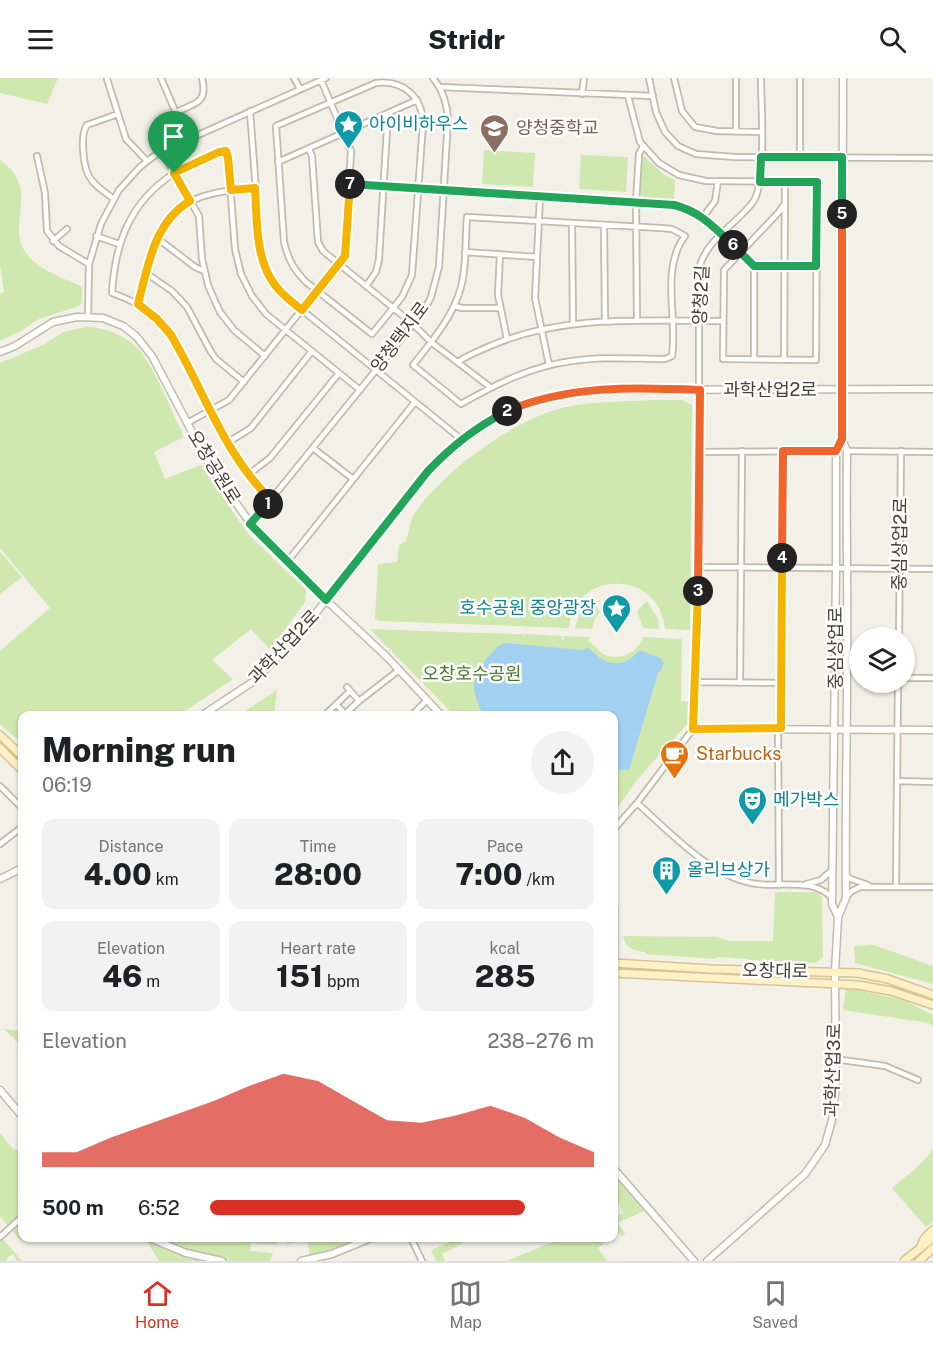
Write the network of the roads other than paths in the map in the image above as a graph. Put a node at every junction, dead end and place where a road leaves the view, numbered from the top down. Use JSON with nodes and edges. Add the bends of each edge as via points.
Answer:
{"nodes":[{"id":1,"x":161,"y":78,"type":"edge"},
{"id":2,"x":202,"y":78,"type":"edge"},
{"id":3,"x":294,"y":78,"type":"edge"},
{"id":4,"x":433,"y":78,"type":"edge"},
{"id":5,"x":584,"y":78,"type":"edge"},
{"id":6,"x":649,"y":78,"type":"edge"},
{"id":7,"x":674,"y":78,"type":"edge"},
{"id":8,"x":736,"y":78,"type":"edge"},
{"id":9,"x":761,"y":78,"type":"edge"},
{"id":10,"x":800,"y":78,"type":"edge"},
{"id":11,"x":843,"y":78,"type":"edge"},
{"id":12,"x":107,"y":79,"type":"edge"},
{"id":13,"x":323,"y":79,"type":"edge"},
{"id":14,"x":440,"y":87,"type":"junction"},
{"id":15,"x":300,"y":89,"type":"junction"},
{"id":16,"x":582,"y":94,"type":"junction"},
{"id":17,"x":628,"y":96,"type":"junction"},
{"id":18,"x":653,"y":96,"type":"junction"},
{"id":19,"x":417,"y":100,"type":"junction"},
{"id":20,"x":331,"y":102,"type":"junction"},
{"id":21,"x":250,"y":111,"type":"junction"},
{"id":22,"x":176,"y":112,"type":"junction"},
{"id":23,"x":388,"y":113,"type":"junction"},
{"id":24,"x":118,"y":114,"type":"junction"},
{"id":25,"x":736,"y":131,"type":"junction"},
{"id":26,"x":761,"y":132,"type":"junction"},
{"id":27,"x":344,"y":133,"type":"junction"},
{"id":28,"x":187,"y":139,"type":"junction"},
{"id":29,"x":643,"y":146,"type":"junction"},
{"id":30,"x":309,"y":148,"type":"junction"},
{"id":31,"x":162,"y":152,"type":"junction"},
{"id":32,"x":37,"y":156,"type":"dead end"},
{"id":33,"x":761,"y":157,"type":"junction"},
{"id":34,"x":800,"y":157,"type":"junction"},
{"id":35,"x":842,"y":157,"type":"junction"},
{"id":36,"x":933,"y":158,"type":"edge"},
{"id":37,"x":147,"y":161,"type":"junction"},
{"id":38,"x":278,"y":162,"type":"junction"},
{"id":39,"x":174,"y":173,"type":"junction"},
{"id":40,"x":718,"y":181,"type":"junction"},
{"id":41,"x":760,"y":182,"type":"junction"},
{"id":42,"x":785,"y":182,"type":"junction"},
{"id":43,"x":349,"y":184,"type":"junction"},
{"id":44,"x":384,"y":187,"type":"junction"},
{"id":45,"x":255,"y":188,"type":"junction"},
{"id":46,"x":418,"y":189,"type":"junction"},
{"id":47,"x":231,"y":190,"type":"junction"},
{"id":48,"x":444,"y":191,"type":"junction"},
{"id":49,"x":540,"y":197,"type":"junction"},
{"id":50,"x":114,"y":199,"type":"junction"},
{"id":51,"x":190,"y":201,"type":"junction"},
{"id":52,"x":636,"y":202,"type":"junction"},
{"id":53,"x":785,"y":203,"type":"junction"},
{"id":54,"x":703,"y":217,"type":"junction"},
{"id":55,"x":539,"y":221,"type":"junction"},
{"id":56,"x":572,"y":223,"type":"junction"},
{"id":57,"x":604,"y":225,"type":"junction"},
{"id":58,"x":636,"y":227,"type":"junction"},
{"id":59,"x":67,"y":229,"type":"dead end"},
{"id":60,"x":722,"y":234,"type":"junction"},
{"id":61,"x":96,"y":236,"type":"junction"},
{"id":62,"x":157,"y":238,"type":"junction"},
{"id":63,"x":53,"y":241,"type":"junction"},
{"id":64,"x":119,"y":244,"type":"junction"},
{"id":65,"x":465,"y":252,"type":"junction"},
{"id":66,"x":740,"y":252,"type":"junction"},
{"id":67,"x":500,"y":254,"type":"junction"},
{"id":68,"x":537,"y":257,"type":"junction"},
{"id":69,"x":89,"y":264,"type":"junction"},
{"id":70,"x":339,"y":265,"type":"junction"},
{"id":71,"x":754,"y":266,"type":"junction"},
{"id":72,"x":784,"y":266,"type":"junction"},
{"id":73,"x":816,"y":266,"type":"junction"},
{"id":74,"x":204,"y":271,"type":"junction"},
{"id":75,"x":146,"y":273,"type":"junction"},
{"id":76,"x":366,"y":286,"type":"junction"},
{"id":77,"x":318,"y":291,"type":"junction"},
{"id":78,"x":138,"y":304,"type":"junction"},
{"id":79,"x":454,"y":306,"type":"junction"},
{"id":80,"x":393,"y":308,"type":"junction"},
{"id":81,"x":500,"y":308,"type":"junction"},
{"id":82,"x":302,"y":310,"type":"junction"},
{"id":83,"x":87,"y":317,"type":"junction"},
{"id":84,"x":605,"y":320,"type":"junction"},
{"id":85,"x":637,"y":320,"type":"junction"},
{"id":86,"x":673,"y":321,"type":"junction"},
{"id":87,"x":698,"y":321,"type":"junction"},
{"id":88,"x":723,"y":321,"type":"junction"},
{"id":89,"x":573,"y":323,"type":"junction"},
{"id":90,"x":413,"y":324,"type":"junction"},
{"id":91,"x":542,"y":328,"type":"junction"},
{"id":92,"x":286,"y":330,"type":"junction"},
{"id":93,"x":507,"y":339,"type":"junction"},
{"id":94,"x":431,"y":342,"type":"junction"},
{"id":95,"x":312,"y":351,"type":"junction"},
{"id":96,"x":0,"y":352,"type":"edge"},
{"id":97,"x":265,"y":356,"type":"junction"},
{"id":98,"x":754,"y":359,"type":"junction"},
{"id":99,"x":784,"y":359,"type":"junction"},
{"id":100,"x":458,"y":362,"type":"junction"},
{"id":101,"x":549,"y":365,"type":"junction"},
{"id":102,"x":376,"y":370,"type":"junction"},
{"id":103,"x":339,"y":373,"type":"junction"},
{"id":104,"x":244,"y":382,"type":"junction"},
{"id":105,"x":490,"y":387,"type":"junction"},
{"id":106,"x":933,"y":389,"type":"edge"},
{"id":107,"x":360,"y":390,"type":"junction"},
{"id":108,"x":700,"y":390,"type":"junction"},
{"id":109,"x":842,"y":390,"type":"junction"},
{"id":110,"x":415,"y":402,"type":"junction"},
{"id":111,"x":210,"y":411,"type":"junction"},
{"id":112,"x":187,"y":423,"type":"junction"},
{"id":113,"x":461,"y":439,"type":"junction"},
{"id":114,"x":842,"y":439,"type":"junction"},
{"id":115,"x":227,"y":443,"type":"junction"},
{"id":116,"x":313,"y":448,"type":"junction"},
{"id":117,"x":742,"y":451,"type":"junction"},
{"id":118,"x":783,"y":451,"type":"junction"},
{"id":119,"x":836,"y":451,"type":"junction"},
{"id":120,"x":847,"y":451,"type":"junction"},
{"id":121,"x":698,"y":452,"type":"junction"},
{"id":122,"x":900,"y":452,"type":"junction"},
{"id":123,"x":933,"y":452,"type":"edge"},
{"id":124,"x":248,"y":474,"type":"junction"},
{"id":125,"x":353,"y":479,"type":"junction"},
{"id":126,"x":271,"y":500,"type":"junction"},
{"id":127,"x":250,"y":524,"type":"junction"},
{"id":128,"x":287,"y":562,"type":"junction"},
{"id":129,"x":699,"y":567,"type":"junction"},
{"id":130,"x":741,"y":567,"type":"junction"},
{"id":131,"x":782,"y":567,"type":"junction"},
{"id":132,"x":836,"y":568,"type":"junction"},
{"id":133,"x":846,"y":568,"type":"junction"},
{"id":134,"x":899,"y":568,"type":"junction"},
{"id":135,"x":933,"y":569,"type":"edge"},
{"id":136,"x":326,"y":600,"type":"junction"},
{"id":137,"x":899,"y":627,"type":"edge"},
{"id":138,"x":399,"y":670,"type":"junction"},
{"id":139,"x":915,"y":678,"type":"edge"},
{"id":140,"x":933,"y":678,"type":"edge"},
{"id":141,"x":695,"y":682,"type":"junction"},
{"id":142,"x":740,"y":682,"type":"junction"},
{"id":143,"x":781,"y":683,"type":"junction"},
{"id":144,"x":898,"y":693,"type":"edge"},
{"id":145,"x":427,"y":700,"type":"junction"},
{"id":146,"x":359,"y":701,"type":"junction"},
{"id":147,"x":336,"y":704,"type":"junction"},
{"id":148,"x":209,"y":711,"type":"edge"},
{"id":149,"x":329,"y":711,"type":"edge"},
{"id":150,"x":342,"y":711,"type":"edge"},
{"id":151,"x":348,"y":711,"type":"edge"},
{"id":152,"x":416,"y":711,"type":"edge"},
{"id":153,"x":437,"y":711,"type":"edge"},
{"id":154,"x":779,"y":728,"type":"junction"},
{"id":155,"x":835,"y":728,"type":"junction"},
{"id":156,"x":846,"y":728,"type":"junction"},
{"id":157,"x":693,"y":729,"type":"junction"},
{"id":158,"x":898,"y":729,"type":"junction"},
{"id":159,"x":933,"y":730,"type":"edge"},
{"id":160,"x":0,"y":735,"type":"edge"},
{"id":161,"x":0,"y":748,"type":"edge"},
{"id":162,"x":18,"y":752,"type":"edge"},
{"id":163,"x":18,"y":766,"type":"edge"},
{"id":164,"x":897,"y":781,"type":"junction"},
{"id":165,"x":933,"y":782,"type":"edge"},
{"id":166,"x":0,"y":786,"type":"edge"},
{"id":167,"x":637,"y":802,"type":"junction"},
{"id":168,"x":18,"y":804,"type":"edge"},
{"id":169,"x":618,"y":824,"type":"edge"},
{"id":170,"x":18,"y":830,"type":"edge"},
{"id":171,"x":1,"y":841,"type":"edge"},
{"id":172,"x":832,"y":869,"type":"junction"},
{"id":173,"x":18,"y":870,"type":"edge"},
{"id":174,"x":846,"y":875,"type":"junction"},
{"id":175,"x":0,"y":879,"type":"edge"},
{"id":176,"x":779,"y":885,"type":"junction"},
{"id":177,"x":800,"y":885,"type":"junction"},
{"id":178,"x":870,"y":886,"type":"junction"},
{"id":179,"x":896,"y":886,"type":"junction"},
{"id":180,"x":933,"y":887,"type":"edge"},
{"id":181,"x":832,"y":898,"type":"junction"},
{"id":182,"x":846,"y":898,"type":"junction"},
{"id":183,"x":838,"y":917,"type":"junction"},
{"id":184,"x":618,"y":961,"type":"edge"},
{"id":185,"x":835,"y":972,"type":"junction"},
{"id":186,"x":618,"y":973,"type":"edge"},
{"id":187,"x":835,"y":984,"type":"junction"},
{"id":188,"x":933,"y":995,"type":"edge"},
{"id":189,"x":933,"y":1005,"type":"edge"},
{"id":190,"x":835,"y":1059,"type":"junction"},
{"id":191,"x":918,"y":1080,"type":"dead end"},
{"id":192,"x":0,"y":1090,"type":"edge"},
{"id":193,"x":18,"y":1111,"type":"edge"},
{"id":194,"x":618,"y":1174,"type":"edge"},
{"id":195,"x":18,"y":1220,"type":"edge"},
{"id":196,"x":933,"y":1230,"type":"edge"},
{"id":197,"x":0,"y":1236,"type":"edge"},
{"id":198,"x":933,"y":1238,"type":"edge"},
{"id":199,"x":160,"y":1242,"type":"edge"},
{"id":200,"x":361,"y":1242,"type":"edge"},
{"id":201,"x":413,"y":1242,"type":"edge"},
{"id":202,"x":920,"y":1248,"type":"junction"},
{"id":203,"x":931,"y":1252,"type":"edge"},
{"id":204,"x":222,"y":1261,"type":"edge"},
{"id":205,"x":301,"y":1261,"type":"edge"},
{"id":206,"x":422,"y":1261,"type":"edge"},
{"id":207,"x":694,"y":1261,"type":"edge"},
{"id":208,"x":707,"y":1261,"type":"edge"},
{"id":209,"x":904,"y":1261,"type":"edge"},
{"id":210,"x":919,"y":1261,"type":"edge"}],
"edges":[{"from":1,"to":22,"type":"street"},
{"from":2,"to":22,"type":"street","via":[[203,98]]},
{"from":3,"to":15,"type":"street"},
{"from":4,"to":14,"type":"street","name":"양청택지로"},
{"from":5,"to":16,"type":"street"},
{"from":6,"to":18,"type":"street"},
{"from":7,"to":25,"type":"street","via":[[682,111],[695,127]]},
{"from":8,"to":25,"type":"street"},
{"from":9,"to":26,"type":"street","name":"양청2길"},
{"from":10,"to":34,"type":"street"},
{"from":11,"to":35,"type":"street","name":"중심상업로"},
{"from":12,"to":24,"type":"street"},
{"from":13,"to":15,"type":"street"},
{"from":13,"to":20,"type":"street"},
{"from":14,"to":16,"type":"street"},
{"from":14,"to":48,"type":"street","name":"양청택지로","via":[[448,119]]},
{"from":15,"to":21,"type":"street"},
{"from":16,"to":17,"type":"street"},
{"from":17,"to":18,"type":"street"},
{"from":17,"to":29,"type":"street"},
{"from":18,"to":33,"type":"street","via":[[661,126],[685,150],[705,156]]},
{"from":19,"to":20,"type":"street","via":[[402,86],[382,82]]},
{"from":19,"to":23,"type":"street"},
{"from":19,"to":46,"type":"street","via":[[423,123]]},
{"from":20,"to":27,"type":"street"},
{"from":20,"to":38,"type":"street","via":[[276,126]]},
{"from":21,"to":28,"type":"street"},
{"from":21,"to":45,"type":"street"},
{"from":22,"to":28,"type":"street"},
{"from":23,"to":27,"type":"street"},
{"from":23,"to":44,"type":"street"},
{"from":24,"to":37,"type":"street","via":[[128,143]]},
{"from":24,"to":50,"type":"street","via":[[91,123],[82,132],[88,175]]},
{"from":25,"to":26,"type":"street"},
{"from":26,"to":33,"type":"street","name":"양청2길"},
{"from":27,"to":30,"type":"street"},
{"from":27,"to":43,"type":"street","via":[[351,151]]},
{"from":28,"to":31,"type":"street"},
{"from":29,"to":40,"type":"street","via":[[659,163],[679,175],[698,181]]},
{"from":29,"to":52,"type":"street"},
{"from":30,"to":38,"type":"street"},
{"from":30,"to":70,"type":"street","via":[[318,242]]},
{"from":31,"to":37,"type":"street"},
{"from":31,"to":39,"type":"street"},
{"from":32,"to":63,"type":"street","via":[[45,193],[45,223]]},
{"from":33,"to":34,"type":"street"},
{"from":33,"to":41,"type":"street","name":"양청2길"},
{"from":34,"to":35,"type":"street"},
{"from":35,"to":36,"type":"street"},
{"from":35,"to":109,"type":"street","name":"중심상업로"},
{"from":37,"to":50,"type":"street"},
{"from":38,"to":77,"type":"street","via":[[286,254],[297,273]]},
{"from":39,"to":47,"type":"street","via":[[226,151]]},
{"from":39,"to":51,"type":"street"},
{"from":39,"to":64,"type":"street","via":[[142,201]]},
{"from":40,"to":41,"type":"street"},
{"from":40,"to":54,"type":"street","via":[[715,201]]},
{"from":41,"to":42,"type":"street"},
{"from":41,"to":60,"type":"street","name":"양청2길","via":[[753,202]]},
{"from":42,"to":53,"type":"street"},
{"from":42,"to":73,"type":"street","via":[[817,182]]},
{"from":43,"to":44,"type":"street"},
{"from":43,"to":70,"type":"street","via":[[345,256]]},
{"from":44,"to":46,"type":"street"},
{"from":44,"to":76,"type":"street","via":[[378,267]]},
{"from":45,"to":47,"type":"street"},
{"from":45,"to":82,"type":"street","via":[[265,265],[273,283]]},
{"from":46,"to":48,"type":"street"},
{"from":46,"to":80,"type":"street","via":[[412,275]]},
{"from":47,"to":51,"type":"street"},
{"from":47,"to":92,"type":"street","via":[[235,249],[241,274],[258,305]]},
{"from":48,"to":49,"type":"street"},
{"from":48,"to":90,"type":"street","name":"양청택지로","via":[[438,277],[431,297]]},
{"from":49,"to":52,"type":"street"},
{"from":49,"to":55,"type":"street"},
{"from":50,"to":61,"type":"street"},
{"from":51,"to":62,"type":"street","via":[[171,215]]},
{"from":51,"to":74,"type":"street","via":[[199,216]]},
{"from":52,"to":54,"type":"street","via":[[674,205]]},
{"from":52,"to":58,"type":"street"},
{"from":53,"to":66,"type":"street"},
{"from":53,"to":72,"type":"street"},
{"from":54,"to":60,"type":"street"},
{"from":55,"to":56,"type":"street"},
{"from":55,"to":65,"type":"street","via":[[467,217]]},
{"from":55,"to":68,"type":"street"},
{"from":56,"to":57,"type":"street"},
{"from":56,"to":89,"type":"street"},
{"from":57,"to":58,"type":"street"},
{"from":57,"to":84,"type":"street"},
{"from":58,"to":85,"type":"street"},
{"from":58,"to":86,"type":"street","via":[[672,230],[685,236],[676,250],[673,266]]},
{"from":59,"to":63,"type":"street"},
{"from":60,"to":66,"type":"street"},
{"from":60,"to":87,"type":"street","name":"양청2길","via":[[700,263]]},
{"from":61,"to":64,"type":"street"},
{"from":61,"to":69,"type":"street"},
{"from":62,"to":74,"type":"street"},
{"from":62,"to":75,"type":"street"},
{"from":63,"to":69,"type":"street"},
{"from":64,"to":78,"type":"street","via":[[112,293]]},
{"from":65,"to":67,"type":"street"},
{"from":65,"to":79,"type":"street","via":[[461,287]]},
{"from":66,"to":71,"type":"street"},
{"from":66,"to":88,"type":"street","via":[[724,270]]},
{"from":67,"to":68,"type":"street"},
{"from":67,"to":81,"type":"street"},
{"from":68,"to":91,"type":"street","via":[[536,298]]},
{"from":69,"to":83,"type":"street"},
{"from":70,"to":76,"type":"street"},
{"from":70,"to":77,"type":"street"},
{"from":71,"to":72,"type":"street"},
{"from":71,"to":98,"type":"street"},
{"from":72,"to":73,"type":"street"},
{"from":72,"to":99,"type":"street"},
{"from":73,"to":99,"type":"street","via":[[816,360]]},
{"from":74,"to":97,"type":"street","via":[[220,312],[234,330]]},
{"from":75,"to":78,"type":"street"},
{"from":75,"to":104,"type":"street","via":[[188,307],[216,359]]},
{"from":76,"to":80,"type":"street"},
{"from":77,"to":80,"type":"street","via":[[372,334]]},
{"from":77,"to":82,"type":"street"},
{"from":78,"to":111,"type":"street","via":[[171,335]]},
{"from":79,"to":81,"type":"street"},
{"from":79,"to":94,"type":"street"},
{"from":80,"to":90,"type":"street"},
{"from":81,"to":93,"type":"street"},
{"from":82,"to":92,"type":"street"},
{"from":82,"to":102,"type":"street"},
{"from":83,"to":96,"type":"street","name":"오창공원로","via":[[53,322]]},
{"from":83,"to":112,"type":"street","name":"오창공원로","via":[[112,321],[142,341]]},
{"from":84,"to":85,"type":"street"},
{"from":84,"to":89,"type":"street"},
{"from":85,"to":86,"type":"street"},
{"from":86,"to":87,"type":"street"},
{"from":86,"to":101,"type":"street","via":[[673,353],[669,358],[589,359]]},
{"from":87,"to":88,"type":"street"},
{"from":87,"to":108,"type":"street","name":"양청2길"},
{"from":88,"to":98,"type":"street","via":[[723,359]]},
{"from":89,"to":91,"type":"street"},
{"from":90,"to":94,"type":"street"},
{"from":90,"to":102,"type":"street","name":"양청택지로"},
{"from":91,"to":93,"type":"street"},
{"from":91,"to":101,"type":"street"},
{"from":92,"to":95,"type":"street"},
{"from":92,"to":97,"type":"street"},
{"from":93,"to":100,"type":"street"},
{"from":94,"to":100,"type":"street"},
{"from":94,"to":105,"type":"street","via":[[412,365],[453,398],[461,404]]},
{"from":95,"to":103,"type":"street"},
{"from":95,"to":115,"type":"street","via":[[251,428]]},
{"from":97,"to":104,"type":"street"},
{"from":98,"to":99,"type":"street"},
{"from":100,"to":105,"type":"street"},
{"from":101,"to":105,"type":"street"},
{"from":102,"to":107,"type":"street","name":"양청택지로"},
{"from":102,"to":110,"type":"street"},
{"from":103,"to":107,"type":"street"},
{"from":103,"to":124,"type":"street","via":[[270,458]]},
{"from":104,"to":111,"type":"street","via":[[229,400]]},
{"from":106,"to":109,"type":"street","name":"과학산업2로"},
{"from":107,"to":116,"type":"street","name":"양청택지로"},
{"from":108,"to":109,"type":"street","name":"과학산업2로"},
{"from":108,"to":113,"type":"street","name":"과학산업2로","via":[[563,393],[507,411]]},
{"from":108,"to":121,"type":"street","name":"양청2길"},
{"from":109,"to":114,"type":"street","name":"중심상업로"},
{"from":110,"to":113,"type":"street"},
{"from":110,"to":125,"type":"street"},
{"from":111,"to":112,"type":"street"},
{"from":111,"to":115,"type":"street"},
{"from":112,"to":127,"type":"street","name":"오창공원로","via":[[220,482]]},
{"from":113,"to":136,"type":"street","name":"과학산업2로","via":[[428,471]]},
{"from":114,"to":119,"type":"street","name":"중심상업로"},
{"from":114,"to":120,"type":"street","name":"중심상업로"},
{"from":115,"to":124,"type":"street"},
{"from":116,"to":125,"type":"street"},
{"from":116,"to":126,"type":"street","name":"양청택지로"},
{"from":117,"to":118,"type":"street"},
{"from":117,"to":121,"type":"street"},
{"from":117,"to":130,"type":"street"},
{"from":118,"to":119,"type":"street"},
{"from":118,"to":131,"type":"street"},
{"from":119,"to":132,"type":"street","name":"중심상업로"},
{"from":120,"to":122,"type":"street"},
{"from":120,"to":133,"type":"street","name":"중심상업로"},
{"from":121,"to":129,"type":"street","name":"양청2길"},
{"from":122,"to":123,"type":"street"},
{"from":122,"to":134,"type":"street","name":"중심상업2로"},
{"from":124,"to":126,"type":"street"},
{"from":125,"to":128,"type":"street"},
{"from":126,"to":127,"type":"street","name":"양청택지로"},
{"from":127,"to":128,"type":"street","name":"오창공원로"},
{"from":128,"to":136,"type":"street","name":"오창공원로"},
{"from":129,"to":130,"type":"street"},
{"from":129,"to":141,"type":"street","name":"양청2길"},
{"from":130,"to":131,"type":"street"},
{"from":130,"to":142,"type":"street"},
{"from":131,"to":132,"type":"street"},
{"from":131,"to":143,"type":"street"},
{"from":132,"to":133,"type":"street"},
{"from":132,"to":155,"type":"street","name":"중심상업로"},
{"from":133,"to":134,"type":"street"},
{"from":133,"to":156,"type":"street","name":"중심상업로"},
{"from":134,"to":135,"type":"street"},
{"from":134,"to":137,"type":"street","name":"중심상업2로"},
{"from":136,"to":138,"type":"street","name":"오창공원로"},
{"from":136,"to":148,"type":"street","name":"과학산업2로","via":[[265,671]]},
{"from":138,"to":145,"type":"street","name":"오창공원로"},
{"from":138,"to":146,"type":"street"},
{"from":139,"to":140,"type":"street"},
{"from":141,"to":142,"type":"street"},
{"from":141,"to":157,"type":"street","name":"양청2길"},
{"from":142,"to":143,"type":"street"},
{"from":143,"to":154,"type":"street"},
{"from":144,"to":158,"type":"street"},
{"from":145,"to":152,"type":"street"},
{"from":145,"to":153,"type":"street","name":"오창공원로"},
{"from":146,"to":147,"type":"street","via":[[349,689]]},
{"from":146,"to":151,"type":"street"},
{"from":147,"to":149,"type":"street"},
{"from":147,"to":150,"type":"street"},
{"from":154,"to":155,"type":"street"},
{"from":154,"to":157,"type":"street"},
{"from":154,"to":176,"type":"street"},
{"from":155,"to":156,"type":"street"},
{"from":155,"to":172,"type":"street","name":"중심상업로"},
{"from":156,"to":158,"type":"street"},
{"from":156,"to":174,"type":"street","name":"중심상업로"},
{"from":157,"to":167,"type":"street"},
{"from":158,"to":159,"type":"street"},
{"from":158,"to":164,"type":"street"},
{"from":160,"to":162,"type":"main road"},
{"from":161,"to":163,"type":"main road"},
{"from":164,"to":165,"type":"street"},
{"from":164,"to":179,"type":"street"},
{"from":166,"to":168,"type":"street"},
{"from":167,"to":169,"type":"street"},
{"from":167,"to":176,"type":"street","via":[[725,874],[756,884]]},
{"from":170,"to":171,"type":"street"},
{"from":172,"to":177,"type":"street","via":[[821,880]]},
{"from":172,"to":181,"type":"street","name":"중심상업로"},
{"from":173,"to":175,"type":"street"},
{"from":174,"to":178,"type":"street"},
{"from":174,"to":182,"type":"street","name":"중심상업로"},
{"from":176,"to":177,"type":"street"},
{"from":177,"to":181,"type":"street","via":[[818,887]]},
{"from":178,"to":179,"type":"street"},
{"from":178,"to":182,"type":"street","via":[[852,891]]},
{"from":179,"to":180,"type":"street"},
{"from":181,"to":183,"type":"street","name":"중심상업로"},
{"from":182,"to":183,"type":"street","name":"중심상업로"},
{"from":183,"to":185,"type":"street","name":"중심상업로"},
{"from":184,"to":185,"type":"main road","name":"오창대로","via":[[711,969]]},
{"from":185,"to":187,"type":"street","name":"과학산업3로"},
{"from":185,"to":188,"type":"main road","name":"오창대로","via":[[888,979]]},
{"from":186,"to":187,"type":"main road","name":"오창대로"},
{"from":187,"to":189,"type":"main road","name":"오창대로","via":[[891,991]]},
{"from":187,"to":190,"type":"street","name":"과학산업3로"},
{"from":190,"to":191,"type":"street","via":[[885,1066]]},
{"from":190,"to":208,"type":"street","name":"과학산업3로","via":[[832,1120],[825,1145],[795,1185]]},
{"from":192,"to":193,"type":"street"},
{"from":194,"to":207,"type":"street"},
{"from":195,"to":197,"type":"street"},
{"from":196,"to":202,"type":"main road"},
{"from":198,"to":202,"type":"main road"},
{"from":199,"to":204,"type":"street"},
{"from":200,"to":205,"type":"street"},
{"from":201,"to":206,"type":"street"},
{"from":202,"to":209,"type":"main road"},
{"from":203,"to":210,"type":"main road"}]}
